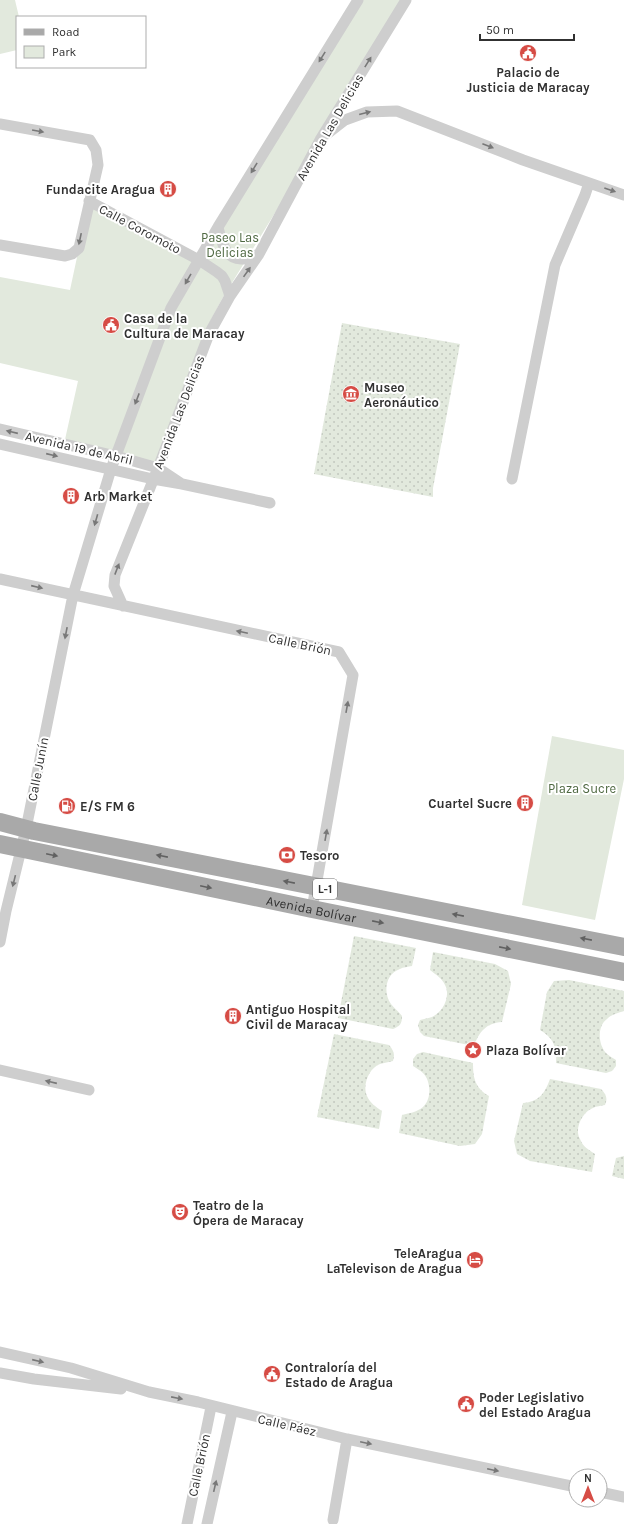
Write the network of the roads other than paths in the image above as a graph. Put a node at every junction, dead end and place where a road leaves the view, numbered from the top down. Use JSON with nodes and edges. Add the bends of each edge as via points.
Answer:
{"nodes":[{"id":1,"x":358,"y":0,"type":"edge"},
{"id":2,"x":406,"y":0,"type":"edge"},
{"id":3,"x":0,"y":124,"type":"edge"},
{"id":4,"x":320,"y":140,"type":"junction"},
{"id":5,"x":589,"y":183,"type":"junction"},
{"id":6,"x":624,"y":195,"type":"edge"},
{"id":7,"x":89,"y":201,"type":"junction"},
{"id":8,"x":218,"y":227,"type":"junction"},
{"id":9,"x":0,"y":245,"type":"edge"},
{"id":10,"x":259,"y":254,"type":"junction"},
{"id":11,"x":199,"y":260,"type":"junction"},
{"id":12,"x":230,"y":296,"type":"junction"},
{"id":13,"x":0,"y":429,"type":"edge"},
{"id":14,"x":0,"y":444,"type":"edge"},
{"id":15,"x":116,"y":456,"type":"junction"},
{"id":16,"x":158,"y":468,"type":"junction"},
{"id":17,"x":111,"y":469,"type":"junction"},
{"id":18,"x":512,"y":478,"type":"dead end"},
{"id":19,"x":153,"y":479,"type":"junction"},
{"id":20,"x":182,"y":484,"type":"junction"},
{"id":21,"x":270,"y":503,"type":"dead end"},
{"id":22,"x":0,"y":579,"type":"edge"},
{"id":23,"x":73,"y":595,"type":"junction"},
{"id":24,"x":123,"y":606,"type":"junction"},
{"id":25,"x":0,"y":822,"type":"edge"},
{"id":26,"x":26,"y":829,"type":"junction"},
{"id":27,"x":0,"y":844,"type":"edge"},
{"id":28,"x":22,"y":849,"type":"junction"},
{"id":29,"x":317,"y":888,"type":"junction"},
{"id":30,"x":312,"y":909,"type":"junction"},
{"id":31,"x":0,"y":942,"type":"edge"},
{"id":32,"x":624,"y":947,"type":"edge"},
{"id":33,"x":624,"y":972,"type":"edge"},
{"id":34,"x":0,"y":1070,"type":"edge"},
{"id":35,"x":89,"y":1090,"type":"dead end"},
{"id":36,"x":0,"y":1352,"type":"edge"},
{"id":37,"x":0,"y":1373,"type":"edge"},
{"id":38,"x":149,"y":1392,"type":"junction"},
{"id":39,"x":211,"y":1407,"type":"junction"},
{"id":40,"x":232,"y":1412,"type":"junction"},
{"id":41,"x":347,"y":1439,"type":"junction"},
{"id":42,"x":568,"y":1485,"type":"edge"},
{"id":43,"x":608,"y":1494,"type":"edge"},
{"id":44,"x":624,"y":1497,"type":"edge"},
{"id":45,"x":191,"y":1502,"type":"junction"},
{"id":46,"x":210,"y":1507,"type":"junction"},
{"id":47,"x":333,"y":1520,"type":"dead end"},
{"id":48,"x":187,"y":1524,"type":"edge"},
{"id":49,"x":206,"y":1524,"type":"edge"}],
"edges":[{"from":1,"to":8,"type":"street","one_way":true},
{"from":4,"to":2,"type":"street","name":"Avenida Las Delicias","one_way":true},
{"from":3,"to":7,"type":"street","one_way":true,"via":[[90,140],[96,150],[98,165]]},
{"from":4,"to":5,"type":"street","one_way":true,"via":[[345,120],[367,112],[397,111]]},
{"from":4,"to":10,"type":"street","name":"Avenida Las Delicias"},
{"from":5,"to":6,"type":"street","one_way":true},
{"from":5,"to":18,"type":"street","via":[[555,265]]},
{"from":7,"to":9,"type":"street","name":"Calle Coromoto","one_way":true,"via":[[79,248],[72,254],[65,256]]},
{"from":7,"to":11,"type":"street","name":"Calle Coromoto"},
{"from":8,"to":10,"type":"street","via":[[228,254],[240,260]]},
{"from":8,"to":11,"type":"street"},
{"from":12,"to":10,"type":"street","name":"Avenida Las Delicias","one_way":true},
{"from":11,"to":12,"type":"street","name":"Calle Coromoto","via":[[222,276]]},
{"from":11,"to":15,"type":"street","one_way":true,"via":[[171,308]]},
{"from":12,"to":16,"type":"street","name":"Avenida Las Delicias","via":[[209,334]]},
{"from":15,"to":13,"type":"street","name":"Avenida 19 de Abril","one_way":true},
{"from":14,"to":17,"type":"street","name":"Avenida 19 de Abril","one_way":true},
{"from":15,"to":16,"type":"street","name":"Avenida 19 de Abril"},
{"from":15,"to":17,"type":"street"},
{"from":16,"to":19,"type":"street","name":"Avenida Las Delicias"},
{"from":16,"to":20,"type":"street","name":"Avenida 19 de Abril"},
{"from":17,"to":19,"type":"street","name":"Avenida 19 de Abril"},
{"from":17,"to":23,"type":"street","one_way":true},
{"from":19,"to":20,"type":"street","name":"Avenida 19 de Abril"},
{"from":24,"to":19,"type":"street","name":"Avenida Las Delicias","one_way":true,"via":[[114,586],[115,575]]},
{"from":20,"to":21,"type":"street","name":"Avenida 19 de Abril"},
{"from":22,"to":23,"type":"street","name":"Calle Brión","one_way":true},
{"from":23,"to":24,"type":"street","name":"Calle Brión"},
{"from":23,"to":26,"type":"street","name":"Calle Junín","one_way":true},
{"from":29,"to":24,"type":"street","name":"Calle Brión","one_way":true,"via":[[353,675],[339,652]]},
{"from":25,"to":26,"type":"main road","name":"Avenida Bolívar","number":"L-1"},
{"from":26,"to":28,"type":"street","name":"Calle Junín"},
{"from":29,"to":26,"type":"main road","name":"Avenida Bolívar","number":"L-1","one_way":true},
{"from":27,"to":28,"type":"main road","name":"Avenida Bolívar","number":"L-1"},
{"from":28,"to":30,"type":"main road","name":"Avenida Bolívar","number":"L-1","one_way":true},
{"from":28,"to":31,"type":"street","name":"Calle Junín","one_way":true},
{"from":29,"to":30,"type":"street","name":"Calle Brión"},
{"from":32,"to":29,"type":"main road","name":"Avenida Bolívar","number":"L-1","one_way":true},
{"from":30,"to":33,"type":"main road","name":"Avenida Bolívar","number":"L-1","one_way":true},
{"from":35,"to":34,"type":"street","one_way":true},
{"from":36,"to":38,"type":"street","name":"Calle Páez","one_way":true,"via":[[71,1368]]},
{"from":37,"to":38,"type":"street"},
{"from":38,"to":39,"type":"street","name":"Calle Páez","one_way":true},
{"from":39,"to":40,"type":"street","name":"Calle Páez"},
{"from":39,"to":45,"type":"street","name":"Calle Brión"},
{"from":40,"to":41,"type":"street","name":"Calle Páez"},
{"from":46,"to":40,"type":"street","name":"Calle Brión","one_way":true},
{"from":41,"to":42,"type":"street","name":"Calle Páez","one_way":true},
{"from":41,"to":47,"type":"street"},
{"from":43,"to":44,"type":"street"},
{"from":45,"to":46,"type":"street"},
{"from":45,"to":48,"type":"street","name":"Calle Brión"},
{"from":46,"to":49,"type":"street","name":"Calle Brión"}]}
